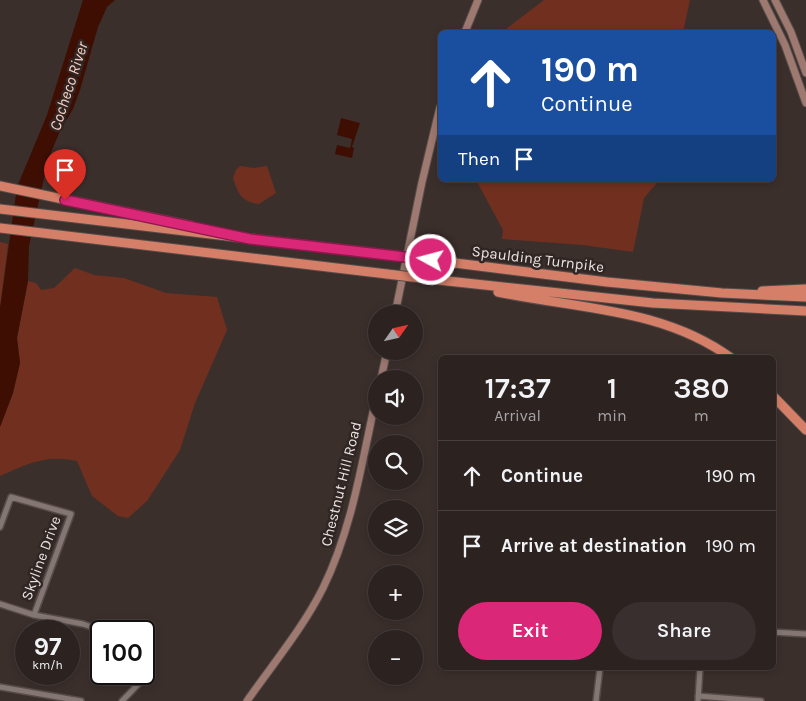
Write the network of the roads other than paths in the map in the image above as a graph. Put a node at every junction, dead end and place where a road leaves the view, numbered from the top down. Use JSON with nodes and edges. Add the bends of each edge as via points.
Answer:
{"nodes":[{"id":1,"x":478,"y":0,"type":"edge"},
{"id":2,"x":763,"y":0,"type":"edge"},
{"id":3,"x":775,"y":0,"type":"edge"},
{"id":4,"x":466,"y":30,"type":"edge"},
{"id":5,"x":806,"y":73,"type":"edge"},
{"id":6,"x":806,"y":103,"type":"edge"},
{"id":7,"x":438,"y":115,"type":"edge"},
{"id":8,"x":2,"y":186,"type":"edge"},
{"id":9,"x":1,"y":209,"type":"edge"},
{"id":10,"x":0,"y":228,"type":"edge"},
{"id":11,"x":250,"y":239,"type":"junction"},
{"id":12,"x":444,"y":280,"type":"junction"},
{"id":13,"x":806,"y":289,"type":"edge"},
{"id":14,"x":737,"y":293,"type":"junction"},
{"id":15,"x":806,"y":297,"type":"edge"},
{"id":16,"x":397,"y":305,"type":"edge"},
{"id":17,"x":806,"y":312,"type":"edge"},
{"id":18,"x":726,"y":355,"type":"edge"},
{"id":19,"x":776,"y":399,"type":"edge"},
{"id":20,"x":370,"y":425,"type":"edge"},
{"id":21,"x":806,"y":430,"type":"edge"},
{"id":22,"x":0,"y":527,"type":"edge"},
{"id":23,"x":0,"y":604,"type":"edge"},
{"id":24,"x":34,"y":614,"type":"junction"},
{"id":25,"x":90,"y":626,"type":"edge"},
{"id":26,"x":776,"y":632,"type":"edge"},
{"id":27,"x":806,"y":634,"type":"edge"},
{"id":28,"x":600,"y":670,"type":"edge"},
{"id":29,"x":700,"y":670,"type":"edge"},
{"id":30,"x":137,"y":685,"type":"edge"},
{"id":31,"x":0,"y":687,"type":"edge"},
{"id":32,"x":39,"y":698,"type":"edge"},
{"id":33,"x":698,"y":699,"type":"edge"},
{"id":34,"x":81,"y":701,"type":"edge"},
{"id":35,"x":122,"y":701,"type":"edge"},
{"id":36,"x":246,"y":701,"type":"edge"},
{"id":37,"x":596,"y":701,"type":"edge"},
{"id":38,"x":761,"y":701,"type":"edge"}],
"edges":[{"from":1,"to":4,"type":"street"},
{"from":2,"to":6,"type":"street","via":[[785,45]]},
{"from":3,"to":5,"type":"street"},
{"from":7,"to":16,"type":"street"},
{"from":8,"to":11,"type":"highway"},
{"from":9,"to":11,"type":"highway","name":"Spaulding Turnpike"},
{"from":10,"to":12,"type":"highway","name":"Spaulding Turnpike","bridge":true},
{"from":11,"to":14,"type":"highway","name":"Spaulding Turnpike","bridge":true,"via":[[608,282]]},
{"from":12,"to":17,"type":"highway","name":"Spaulding Turnpike","via":[[653,303]]},
{"from":12,"to":18,"type":"highway","via":[[658,321],[691,333]]},
{"from":13,"to":14,"type":"highway"},
{"from":14,"to":15,"type":"highway","name":"Spaulding Turnpike"},
{"from":19,"to":21,"type":"highway"},
{"from":20,"to":36,"type":"street","name":"Chestnut Hill Road","via":[[349,517],[322,589],[302,623]]},
{"from":22,"to":24,"type":"street","name":"Skyline Drive","via":[[11,497],[71,514]]},
{"from":23,"to":24,"type":"street"},
{"from":24,"to":25,"type":"street"},
{"from":26,"to":27,"type":"street"},
{"from":28,"to":37,"type":"street"},
{"from":29,"to":33,"type":"street"},
{"from":30,"to":35,"type":"street"},
{"from":31,"to":32,"type":"street"},
{"from":32,"to":34,"type":"street"},
{"from":33,"to":38,"type":"street"}]}
